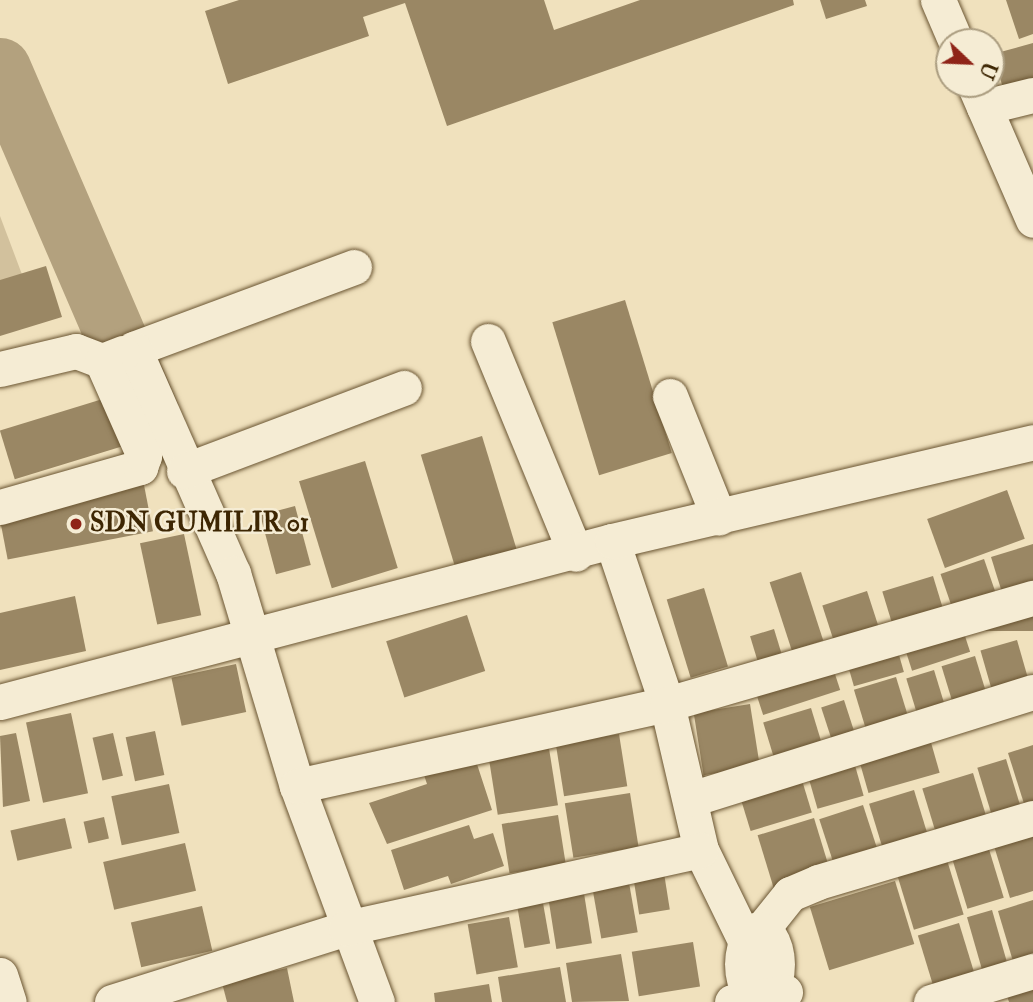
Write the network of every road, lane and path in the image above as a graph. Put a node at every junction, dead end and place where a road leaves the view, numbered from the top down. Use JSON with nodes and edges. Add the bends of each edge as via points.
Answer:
{"nodes":[{"id":1,"x":938,"y":0,"type":"edge"},
{"id":2,"x":950,"y":28,"type":"edge"},
{"id":3,"x":1033,"y":95,"type":"edge"},
{"id":4,"x":1005,"y":96,"type":"edge"},
{"id":5,"x":980,"y":98,"type":"edge"},
{"id":6,"x":1033,"y":220,"type":"edge"},
{"id":7,"x":354,"y":267,"type":"dead end"},
{"id":8,"x":488,"y":341,"type":"dead end"},
{"id":9,"x":119,"y":354,"type":"junction"},
{"id":10,"x":0,"y":369,"type":"edge"},
{"id":11,"x":404,"y":388,"type":"dead end"},
{"id":12,"x":670,"y":396,"type":"dead end"},
{"id":13,"x":1033,"y":442,"type":"edge"},
{"id":14,"x":184,"y":471,"type":"junction"},
{"id":15,"x":0,"y":507,"type":"edge"},
{"id":16,"x":719,"y":518,"type":"junction"},
{"id":17,"x":611,"y":541,"type":"junction"},
{"id":18,"x":576,"y":554,"type":"junction"},
{"id":19,"x":1033,"y":598,"type":"edge"},
{"id":20,"x":250,"y":635,"type":"junction"},
{"id":21,"x":1033,"y":692,"type":"edge"},
{"id":22,"x":0,"y":702,"type":"edge"},
{"id":23,"x":667,"y":704,"type":"junction"},
{"id":24,"x":297,"y":786,"type":"junction"},
{"id":25,"x":691,"y":799,"type":"junction"},
{"id":26,"x":1033,"y":818,"type":"edge"},
{"id":27,"x":701,"y":850,"type":"junction"},
{"id":28,"x":346,"y":928,"type":"junction"},
{"id":29,"x":757,"y":942,"type":"junction"},
{"id":30,"x":1033,"y":971,"type":"edge"},
{"id":31,"x":0,"y":975,"type":"edge"},
{"id":32,"x":787,"y":997,"type":"edge"},
{"id":33,"x":9,"y":1002,"type":"edge"},
{"id":34,"x":112,"y":1002,"type":"edge"},
{"id":35,"x":377,"y":1002,"type":"edge"},
{"id":36,"x":732,"y":1002,"type":"edge"},
{"id":37,"x":931,"y":1002,"type":"edge"}],
"edges":[{"from":1,"to":2,"type":"street"},
{"from":3,"to":4,"type":"street"},
{"from":5,"to":6,"type":"street"},
{"from":7,"to":9,"type":"street"},
{"from":8,"to":18,"type":"street"},
{"from":9,"to":10,"type":"street","via":[[76,351]]},
{"from":9,"to":14,"type":"street"},
{"from":9,"to":15,"type":"street","via":[[144,463],[134,472]]},
{"from":11,"to":14,"type":"street"},
{"from":12,"to":16,"type":"street"},
{"from":13,"to":16,"type":"street"},
{"from":14,"to":20,"type":"street","via":[[233,573]]},
{"from":16,"to":17,"type":"street"},
{"from":17,"to":18,"type":"street"},
{"from":17,"to":23,"type":"street"},
{"from":18,"to":20,"type":"street"},
{"from":19,"to":23,"type":"street"},
{"from":20,"to":22,"type":"street"},
{"from":20,"to":24,"type":"street"},
{"from":21,"to":25,"type":"street"},
{"from":23,"to":24,"type":"street"},
{"from":23,"to":25,"type":"street"},
{"from":24,"to":28,"type":"street"},
{"from":25,"to":27,"type":"street"},
{"from":26,"to":29,"type":"street","via":[[790,894]]},
{"from":27,"to":28,"type":"street"},
{"from":27,"to":29,"type":"street"},
{"from":28,"to":34,"type":"street"},
{"from":28,"to":35,"type":"street"},
{"from":29,"to":32,"type":"street"},
{"from":30,"to":37,"type":"street"},
{"from":31,"to":33,"type":"street"},
{"from":32,"to":36,"type":"street"}]}
